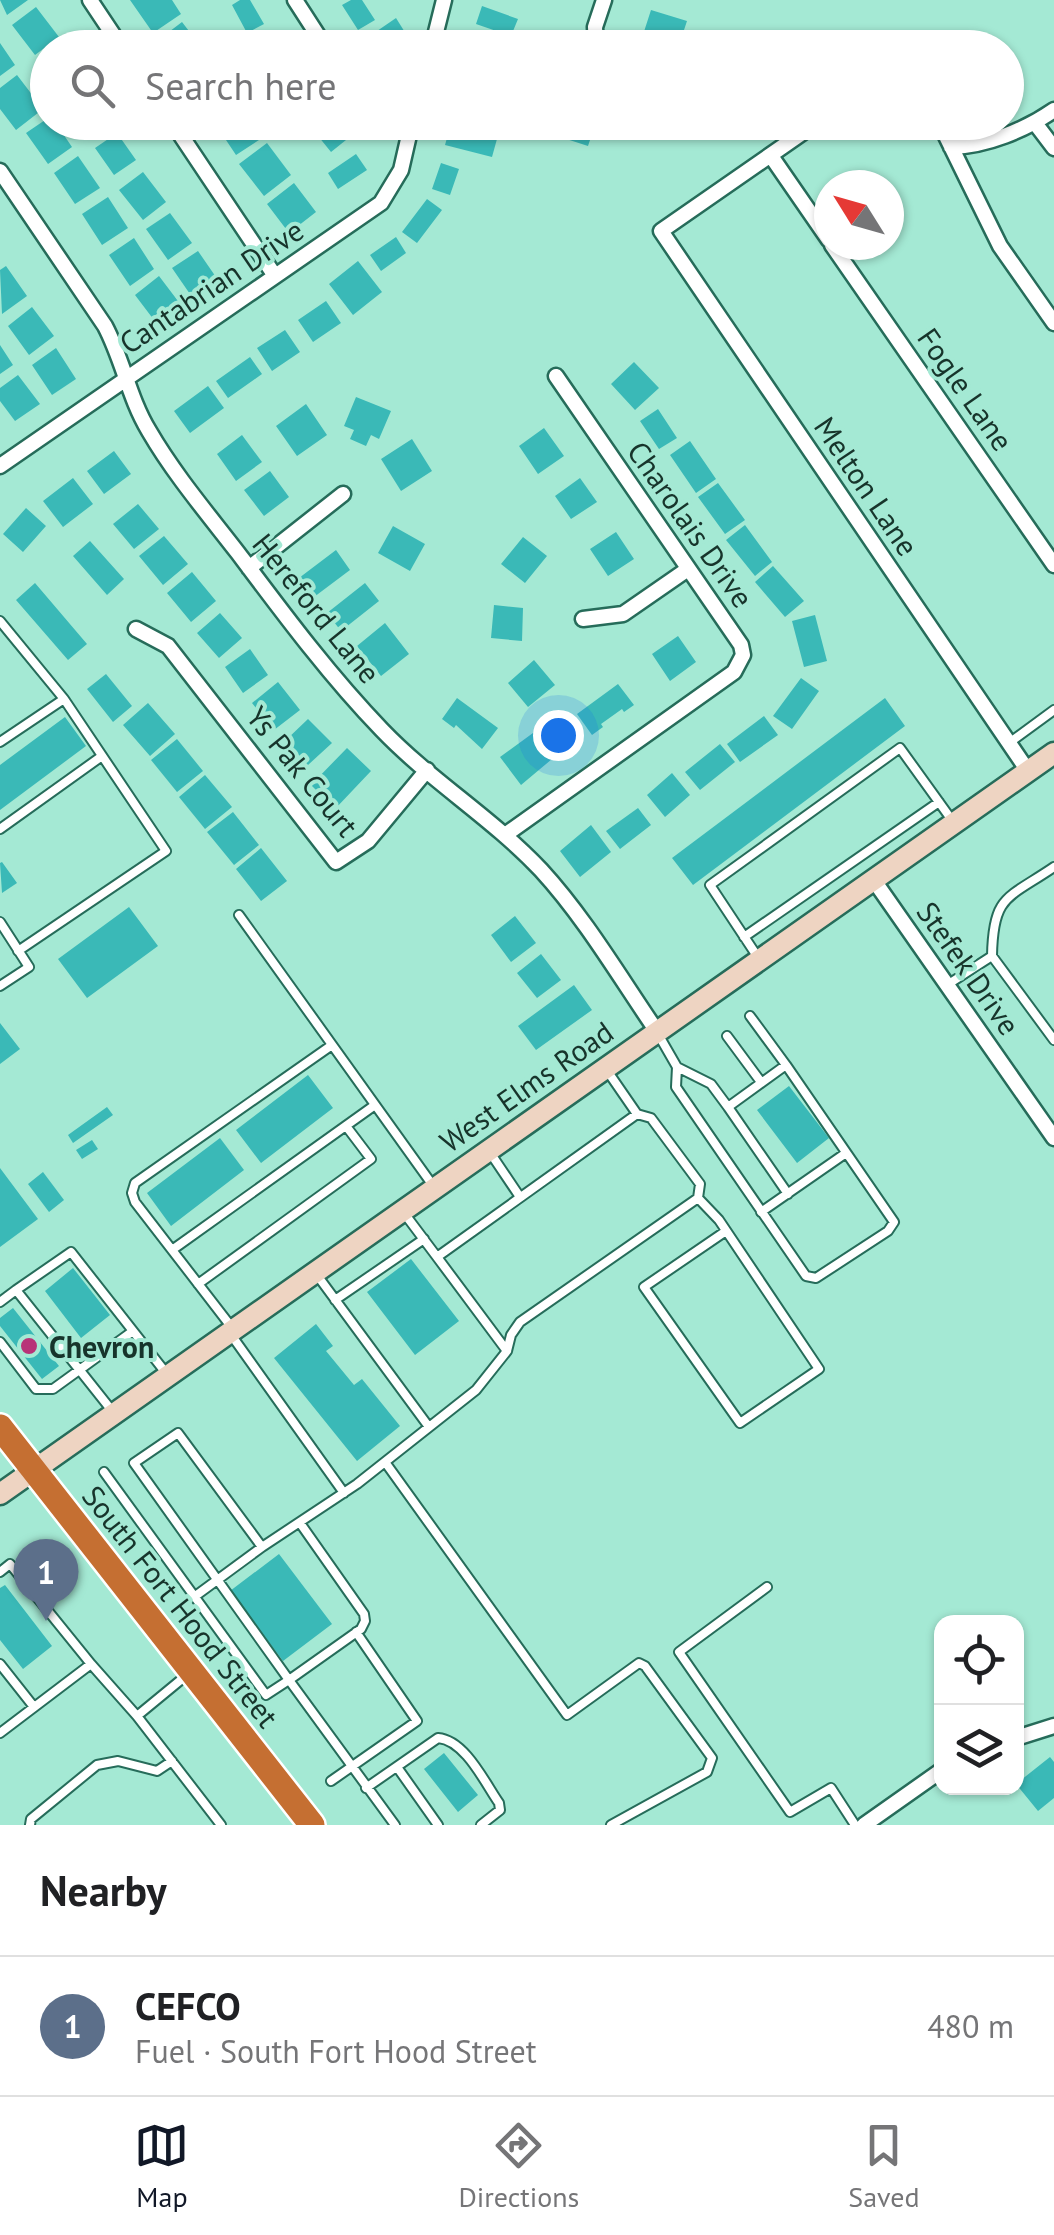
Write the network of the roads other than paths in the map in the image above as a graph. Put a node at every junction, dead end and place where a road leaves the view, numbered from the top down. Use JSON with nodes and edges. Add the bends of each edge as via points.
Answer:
{"nodes":[{"id":1,"x":90,"y":0,"type":"edge"},
{"id":2,"x":294,"y":0,"type":"edge"},
{"id":3,"x":444,"y":0,"type":"edge"},
{"id":4,"x":604,"y":0,"type":"edge"},
{"id":5,"x":110,"y":30,"type":"edge"},
{"id":6,"x":314,"y":30,"type":"edge"},
{"id":7,"x":436,"y":30,"type":"edge"},
{"id":8,"x":595,"y":30,"type":"edge"},
{"id":9,"x":1054,"y":110,"type":"edge"},
{"id":10,"x":1035,"y":124,"type":"junction"},
{"id":11,"x":1024,"y":128,"type":"edge"},
{"id":12,"x":184,"y":140,"type":"edge"},
{"id":13,"x":408,"y":140,"type":"edge"},
{"id":14,"x":793,"y":140,"type":"edge"},
{"id":15,"x":948,"y":140,"type":"edge"},
{"id":16,"x":989,"y":140,"type":"edge"},
{"id":17,"x":952,"y":147,"type":"junction"},
{"id":18,"x":1054,"y":148,"type":"edge"},
{"id":19,"x":771,"y":156,"type":"junction"},
{"id":20,"x":0,"y":171,"type":"edge"},
{"id":21,"x":814,"y":218,"type":"edge"},
{"id":22,"x":843,"y":260,"type":"edge"},
{"id":23,"x":275,"y":276,"type":"junction"},
{"id":24,"x":1054,"y":323,"type":"edge"},
{"id":25,"x":556,"y":376,"type":"dead end"},
{"id":26,"x":127,"y":377,"type":"junction"},
{"id":27,"x":0,"y":466,"type":"edge"},
{"id":28,"x":343,"y":494,"type":"dead end"},
{"id":29,"x":1054,"y":565,"type":"edge"},
{"id":30,"x":249,"y":568,"type":"junction"},
{"id":31,"x":688,"y":569,"type":"junction"},
{"id":32,"x":583,"y":620,"type":"dead end"},
{"id":33,"x":0,"y":622,"type":"edge"},
{"id":34,"x":136,"y":629,"type":"dead end"},
{"id":35,"x":64,"y":699,"type":"junction"},
{"id":36,"x":1054,"y":710,"type":"edge"},
{"id":37,"x":0,"y":742,"type":"edge"},
{"id":38,"x":1008,"y":743,"type":"junction"},
{"id":39,"x":102,"y":756,"type":"junction"},
{"id":40,"x":1045,"y":764,"type":"edge"},
{"id":41,"x":428,"y":770,"type":"junction"},
{"id":42,"x":939,"y":802,"type":"junction"},
{"id":43,"x":954,"y":822,"type":"junction"},
{"id":44,"x":0,"y":829,"type":"edge"},
{"id":45,"x":506,"y":835,"type":"junction"},
{"id":46,"x":858,"y":858,"type":"junction"},
{"id":47,"x":1054,"y":867,"type":"edge"},
{"id":48,"x":831,"y":876,"type":"junction"},
{"id":49,"x":874,"y":879,"type":"junction"},
{"id":50,"x":846,"y":898,"type":"junction"},
{"id":51,"x":240,"y":915,"type":"dead end"},
{"id":52,"x":0,"y":922,"type":"edge"},
{"id":53,"x":744,"y":936,"type":"junction"},
{"id":54,"x":18,"y":951,"type":"junction"},
{"id":55,"x":992,"y":956,"type":"junction"},
{"id":56,"x":759,"y":960,"type":"junction"},
{"id":57,"x":947,"y":984,"type":"junction"},
{"id":58,"x":0,"y":986,"type":"edge"},
{"id":59,"x":750,"y":1016,"type":"dead end"},
{"id":60,"x":656,"y":1030,"type":"junction"},
{"id":61,"x":726,"y":1036,"type":"dead end"},
{"id":62,"x":1054,"y":1040,"type":"edge"},
{"id":63,"x":332,"y":1045,"type":"junction"},
{"id":64,"x":786,"y":1065,"type":"junction"},
{"id":65,"x":604,"y":1067,"type":"junction"},
{"id":66,"x":677,"y":1067,"type":"junction"},
{"id":67,"x":762,"y":1082,"type":"junction"},
{"id":68,"x":375,"y":1105,"type":"junction"},
{"id":69,"x":728,"y":1107,"type":"junction"},
{"id":70,"x":637,"y":1114,"type":"junction"},
{"id":71,"x":346,"y":1126,"type":"junction"},
{"id":72,"x":1053,"y":1133,"type":"edge"},
{"id":73,"x":488,"y":1149,"type":"junction"},
{"id":74,"x":846,"y":1153,"type":"junction"},
{"id":75,"x":434,"y":1188,"type":"junction"},
{"id":76,"x":788,"y":1194,"type":"junction"},
{"id":77,"x":520,"y":1197,"type":"junction"},
{"id":78,"x":698,"y":1198,"type":"junction"},
{"id":79,"x":402,"y":1210,"type":"junction"},
{"id":80,"x":761,"y":1212,"type":"junction"},
{"id":81,"x":726,"y":1231,"type":"junction"},
{"id":82,"x":424,"y":1239,"type":"junction"},
{"id":83,"x":172,"y":1250,"type":"junction"},
{"id":84,"x":437,"y":1257,"type":"junction"},
{"id":85,"x":315,"y":1272,"type":"junction"},
{"id":86,"x":198,"y":1284,"type":"junction"},
{"id":87,"x":16,"y":1290,"type":"junction"},
{"id":88,"x":335,"y":1300,"type":"junction"},
{"id":89,"x":0,"y":1302,"type":"edge"},
{"id":90,"x":133,"y":1330,"type":"junction"},
{"id":91,"x":231,"y":1331,"type":"junction"},
{"id":92,"x":0,"y":1342,"type":"edge"},
{"id":93,"x":507,"y":1350,"type":"junction"},
{"id":94,"x":80,"y":1370,"type":"junction"},
{"id":95,"x":168,"y":1375,"type":"junction"},
{"id":96,"x":114,"y":1413,"type":"junction"},
{"id":97,"x":0,"y":1427,"type":"edge"},
{"id":98,"x":429,"y":1428,"type":"junction"},
{"id":99,"x":386,"y":1462,"type":"junction"},
{"id":100,"x":34,"y":1470,"type":"junction"},
{"id":101,"x":104,"y":1472,"type":"dead end"},
{"id":102,"x":344,"y":1493,"type":"junction"},
{"id":103,"x":0,"y":1494,"type":"edge"},
{"id":104,"x":300,"y":1523,"type":"junction"},
{"id":105,"x":262,"y":1547,"type":"junction"},
{"id":106,"x":0,"y":1572,"type":"edge"},
{"id":107,"x":217,"y":1580,"type":"junction"},
{"id":108,"x":767,"y":1587,"type":"dead end"},
{"id":109,"x":194,"y":1597,"type":"junction"},
{"id":110,"x":356,"y":1632,"type":"junction"},
{"id":111,"x":0,"y":1664,"type":"edge"},
{"id":112,"x":91,"y":1664,"type":"junction"},
{"id":113,"x":190,"y":1672,"type":"junction"},
{"id":114,"x":289,"y":1680,"type":"junction"},
{"id":115,"x":34,"y":1708,"type":"junction"},
{"id":116,"x":137,"y":1716,"type":"junction"},
{"id":117,"x":1054,"y":1726,"type":"edge"},
{"id":118,"x":0,"y":1733,"type":"edge"},
{"id":119,"x":1024,"y":1735,"type":"edge"},
{"id":120,"x":172,"y":1762,"type":"junction"},
{"id":121,"x":352,"y":1766,"type":"junction"},
{"id":122,"x":396,"y":1767,"type":"junction"},
{"id":123,"x":934,"y":1776,"type":"edge"},
{"id":124,"x":331,"y":1781,"type":"dead end"},
{"id":125,"x":366,"y":1788,"type":"junction"},
{"id":126,"x":218,"y":1824,"type":"edge"},
{"id":127,"x":30,"y":1825,"type":"edge"},
{"id":128,"x":312,"y":1825,"type":"edge"},
{"id":129,"x":395,"y":1825,"type":"edge"},
{"id":130,"x":438,"y":1825,"type":"edge"},
{"id":131,"x":481,"y":1825,"type":"edge"},
{"id":132,"x":612,"y":1825,"type":"edge"},
{"id":133,"x":855,"y":1825,"type":"edge"},
{"id":134,"x":864,"y":1825,"type":"edge"}],
"edges":[{"from":1,"to":5,"type":"street"},
{"from":2,"to":6,"type":"street"},
{"from":3,"to":7,"type":"street"},
{"from":4,"to":8,"type":"street"},
{"from":9,"to":10,"type":"street"},
{"from":10,"to":11,"type":"street"},
{"from":10,"to":18,"type":"street"},
{"from":12,"to":23,"type":"street"},
{"from":13,"to":23,"type":"street","name":"Cantabrian Drive","via":[[401,170],[381,203]]},
{"from":14,"to":19,"type":"street"},
{"from":15,"to":17,"type":"street"},
{"from":16,"to":17,"type":"street"},
{"from":17,"to":24,"type":"street","via":[[1000,246]]},
{"from":19,"to":21,"type":"street","name":"Fogle Lane"},
{"from":19,"to":38,"type":"street","name":"Melton Lane","via":[[660,232]]},
{"from":20,"to":26,"type":"street","name":"Hereford Lane","via":[[105,326]]},
{"from":22,"to":29,"type":"street","name":"Fogle Lane"},
{"from":23,"to":26,"type":"street","name":"Cantabrian Drive"},
{"from":25,"to":31,"type":"street","name":"Charolais Drive"},
{"from":26,"to":27,"type":"street","name":"Cantabrian Drive"},
{"from":26,"to":30,"type":"street","name":"Hereford Lane","via":[[134,404],[166,459]]},
{"from":28,"to":30,"type":"street"},
{"from":30,"to":41,"type":"street","name":"Hereford Lane","via":[[362,708]]},
{"from":31,"to":32,"type":"street","via":[[623,614]]},
{"from":31,"to":45,"type":"street","name":"Charolais Drive","via":[[741,645],[740,664]]},
{"from":33,"to":35,"type":"lane"},
{"from":34,"to":41,"type":"street","name":"Ys Pak Court","via":[[168,646],[336,862],[368,841]]},
{"from":35,"to":37,"type":"lane"},
{"from":35,"to":39,"type":"lane"},
{"from":36,"to":38,"type":"lane"},
{"from":38,"to":40,"type":"street","name":"Melton Lane"},
{"from":39,"to":44,"type":"lane"},
{"from":39,"to":54,"type":"lane","via":[[166,851]]},
{"from":40,"to":43,"type":"main road","name":"West Elms Road"},
{"from":41,"to":45,"type":"street","name":"Hereford Lane"},
{"from":42,"to":43,"type":"lane"},
{"from":42,"to":46,"type":"lane"},
{"from":42,"to":53,"type":"lane","via":[[900,748],[710,885]]},
{"from":43,"to":49,"type":"main road","name":"West Elms Road"},
{"from":45,"to":60,"type":"street","name":"Hereford Lane","via":[[572,907]]},
{"from":46,"to":48,"type":"lane"},
{"from":46,"to":49,"type":"lane"},
{"from":47,"to":55,"type":"lane","via":[[997,908]]},
{"from":48,"to":50,"type":"lane"},
{"from":48,"to":53,"type":"lane"},
{"from":49,"to":50,"type":"main road","name":"West Elms Road"},
{"from":49,"to":57,"type":"street","name":"Stefek Drive"},
{"from":50,"to":56,"type":"main road","name":"West Elms Road"},
{"from":51,"to":63,"type":"lane"},
{"from":52,"to":54,"type":"lane"},
{"from":53,"to":56,"type":"lane"},
{"from":54,"to":58,"type":"lane","via":[[28,967]]},
{"from":55,"to":57,"type":"lane"},
{"from":55,"to":62,"type":"lane"},
{"from":56,"to":60,"type":"main road","name":"West Elms Road"},
{"from":57,"to":72,"type":"street","name":"Stefek Drive"},
{"from":59,"to":64,"type":"lane"},
{"from":60,"to":65,"type":"main road","name":"West Elms Road"},
{"from":60,"to":66,"type":"lane"},
{"from":61,"to":67,"type":"lane"},
{"from":63,"to":68,"type":"lane"},
{"from":63,"to":83,"type":"lane","via":[[135,1183],[135,1202]]},
{"from":64,"to":67,"type":"lane"},
{"from":64,"to":74,"type":"lane"},
{"from":65,"to":70,"type":"lane"},
{"from":65,"to":73,"type":"main road","name":"West Elms Road"},
{"from":66,"to":69,"type":"lane","via":[[711,1084]]},
{"from":66,"to":80,"type":"lane","via":[[676,1087]]},
{"from":67,"to":69,"type":"lane"},
{"from":68,"to":71,"type":"lane"},
{"from":68,"to":75,"type":"lane"},
{"from":69,"to":76,"type":"lane"},
{"from":70,"to":77,"type":"lane"},
{"from":70,"to":78,"type":"lane","via":[[651,1118],[700,1184]]},
{"from":71,"to":83,"type":"lane"},
{"from":71,"to":86,"type":"lane","via":[[371,1159]]},
{"from":73,"to":75,"type":"main road","name":"West Elms Road"},
{"from":73,"to":77,"type":"lane"},
{"from":74,"to":76,"type":"lane"},
{"from":74,"to":80,"type":"lane","via":[[894,1222],[888,1231],[816,1278],[806,1276]]},
{"from":75,"to":79,"type":"main road","name":"West Elms Road"},
{"from":76,"to":80,"type":"lane"},
{"from":77,"to":84,"type":"lane"},
{"from":78,"to":81,"type":"lane"},
{"from":78,"to":93,"type":"lane","via":[[520,1322]]},
{"from":79,"to":82,"type":"lane"},
{"from":79,"to":85,"type":"main road","name":"West Elms Road"},
{"from":81,"to":81,"type":"lane","via":[[819,1369],[740,1423],[644,1286]]},
{"from":82,"to":84,"type":"lane"},
{"from":82,"to":88,"type":"lane"},
{"from":83,"to":86,"type":"lane"},
{"from":84,"to":93,"type":"lane"},
{"from":85,"to":88,"type":"lane"},
{"from":85,"to":91,"type":"main road","name":"West Elms Road"},
{"from":86,"to":91,"type":"lane"},
{"from":87,"to":89,"type":"lane"},
{"from":87,"to":90,"type":"lane","via":[[72,1252]]},
{"from":87,"to":94,"type":"lane"},
{"from":88,"to":98,"type":"lane"},
{"from":90,"to":94,"type":"lane"},
{"from":90,"to":95,"type":"lane"},
{"from":91,"to":95,"type":"main road","name":"West Elms Road"},
{"from":91,"to":102,"type":"lane"},
{"from":92,"to":94,"type":"lane","via":[[36,1388],[52,1389]]},
{"from":93,"to":98,"type":"lane","via":[[476,1390]]},
{"from":94,"to":96,"type":"lane"},
{"from":95,"to":96,"type":"main road","name":"West Elms Road"},
{"from":96,"to":100,"type":"main road","name":"West Elms Road"},
{"from":97,"to":100,"type":"highway","name":"South Fort Hood Street"},
{"from":98,"to":99,"type":"lane"},
{"from":99,"to":102,"type":"lane"},
{"from":99,"to":132,"type":"lane","via":[[567,1715],[639,1664],[712,1758],[707,1772]]},
{"from":100,"to":103,"type":"main road","name":"West Elms Road"},
{"from":100,"to":113,"type":"highway","name":"South Fort Hood Street"},
{"from":101,"to":109,"type":"lane"},
{"from":102,"to":104,"type":"lane"},
{"from":104,"to":105,"type":"lane"},
{"from":104,"to":110,"type":"lane","via":[[364,1614]]},
{"from":105,"to":107,"type":"lane"},
{"from":105,"to":107,"type":"lane","via":[[178,1433],[134,1464]]},
{"from":106,"to":112,"type":"lane","via":[[10,1564]]},
{"from":107,"to":109,"type":"lane"},
{"from":107,"to":114,"type":"lane"},
{"from":108,"to":133,"type":"lane","via":[[679,1652],[790,1812],[831,1788]]},
{"from":109,"to":114,"type":"lane","via":[[266,1696]]},
{"from":110,"to":114,"type":"lane"},
{"from":110,"to":121,"type":"lane","via":[[417,1721]]},
{"from":111,"to":115,"type":"lane"},
{"from":112,"to":115,"type":"lane"},
{"from":112,"to":116,"type":"lane"},
{"from":113,"to":116,"type":"lane"},
{"from":113,"to":128,"type":"highway","name":"South Fort Hood Street"},
{"from":114,"to":121,"type":"lane"},
{"from":115,"to":118,"type":"lane"},
{"from":116,"to":120,"type":"lane"},
{"from":117,"to":119,"type":"street"},
{"from":120,"to":126,"type":"lane"},
{"from":120,"to":127,"type":"lane","via":[[157,1771],[118,1761],[97,1765]]},
{"from":121,"to":124,"type":"lane"},
{"from":121,"to":125,"type":"lane"},
{"from":122,"to":125,"type":"lane"},
{"from":122,"to":130,"type":"lane"},
{"from":122,"to":131,"type":"lane","via":[[438,1738],[448,1739],[500,1803]]},
{"from":123,"to":134,"type":"street"},
{"from":125,"to":129,"type":"lane"}]}
